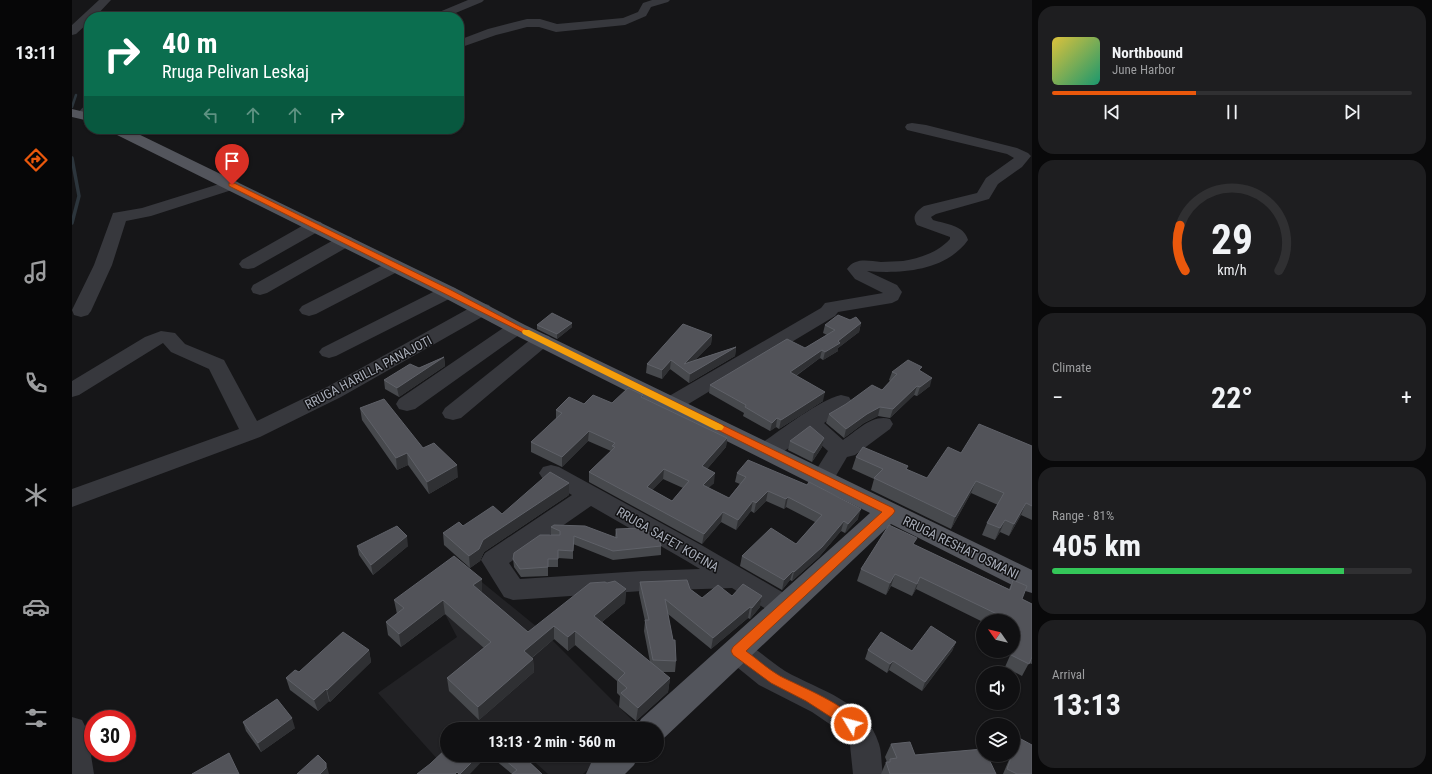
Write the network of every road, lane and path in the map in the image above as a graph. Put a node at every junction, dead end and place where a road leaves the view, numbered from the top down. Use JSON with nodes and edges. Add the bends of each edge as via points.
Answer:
{"nodes":[{"id":1,"x":105,"y":0,"type":"edge"},
{"id":2,"x":478,"y":0,"type":"edge"},
{"id":3,"x":664,"y":0,"type":"edge"},
{"id":4,"x":94,"y":12,"type":"edge"},
{"id":5,"x":448,"y":12,"type":"edge"},
{"id":6,"x":84,"y":20,"type":"edge"},
{"id":7,"x":72,"y":31,"type":"edge"},
{"id":8,"x":464,"y":42,"type":"edge"},
{"id":9,"x":912,"y":127,"type":"dead end"},
{"id":10,"x":126,"y":134,"type":"edge"},
{"id":11,"x":232,"y":185,"type":"junction"},
{"id":12,"x":315,"y":226,"type":"junction"},
{"id":13,"x":345,"y":241,"type":"junction"},
{"id":14,"x":248,"y":264,"type":"dead end"},
{"id":15,"x":395,"y":266,"type":"junction"},
{"id":16,"x":260,"y":289,"type":"dead end"},
{"id":17,"x":448,"y":292,"type":"junction"},
{"id":18,"x":482,"y":309,"type":"junction"},
{"id":19,"x":309,"y":310,"type":"dead end"},
{"id":20,"x":81,"y":311,"type":"dead end"},
{"id":21,"x":516,"y":328,"type":"junction"},
{"id":22,"x":542,"y":340,"type":"junction"},
{"id":23,"x":329,"y":352,"type":"dead end"},
{"id":24,"x":72,"y":390,"type":"edge"},
{"id":25,"x":841,"y":402,"type":"dead end"},
{"id":26,"x":407,"y":404,"type":"dead end"},
{"id":27,"x":672,"y":404,"type":"junction"},
{"id":28,"x":453,"y":414,"type":"dead end"},
{"id":29,"x":809,"y":422,"type":"junction"},
{"id":30,"x":882,"y":424,"type":"dead end"},
{"id":31,"x":252,"y":432,"type":"junction"},
{"id":32,"x":840,"y":450,"type":"junction"},
{"id":33,"x":767,"y":451,"type":"junction"},
{"id":34,"x":551,"y":473,"type":"edge"},
{"id":35,"x":823,"y":478,"type":"junction"},
{"id":36,"x":97,"y":489,"type":"junction"},
{"id":37,"x":590,"y":495,"type":"junction"},
{"id":38,"x":72,"y":498,"type":"edge"},
{"id":39,"x":72,"y":508,"type":"edge"},
{"id":40,"x":889,"y":511,"type":"junction"},
{"id":41,"x":735,"y":578,"type":"junction"},
{"id":42,"x":1032,"y":582,"type":"edge"},
{"id":43,"x":785,"y":607,"type":"junction"},
{"id":44,"x":737,"y":651,"type":"junction"},
{"id":45,"x":660,"y":722,"type":"edge"},
{"id":46,"x":72,"y":730,"type":"edge"},
{"id":47,"x":615,"y":762,"type":"edge"},
{"id":48,"x":79,"y":774,"type":"edge"},
{"id":49,"x":602,"y":774,"type":"edge"},
{"id":50,"x":868,"y":774,"type":"edge"}],
"edges":[{"from":1,"to":4,"type":"street"},
{"from":2,"to":5,"type":"street"},
{"from":3,"to":8,"type":"street","via":[[647,5],[642,14],[625,21],[556,28],[540,23],[527,23]]},
{"from":6,"to":7,"type":"street"},
{"from":9,"to":27,"type":"street","via":[[1012,151],[1023,156],[1017,164],[992,181],[983,196],[930,210],[923,215],[923,221],[928,224],[958,235],[959,240],[946,253],[937,258],[901,266],[861,266],[856,269],[862,276],[890,289],[893,292],[891,296],[832,308]]},
{"from":10,"to":11,"type":"main road","name":"RRUGA RESHAT OSMANI"},
{"from":11,"to":12,"type":"main road","name":"RRUGA RESHAT OSMANI"},
{"from":11,"to":20,"type":"street","via":[[145,212],[119,217],[103,264]]},
{"from":12,"to":13,"type":"main road","name":"RRUGA RESHAT OSMANI"},
{"from":12,"to":14,"type":"street"},
{"from":13,"to":15,"type":"main road","name":"RRUGA RESHAT OSMANI"},
{"from":13,"to":16,"type":"street"},
{"from":15,"to":17,"type":"main road","name":"RRUGA RESHAT OSMANI"},
{"from":15,"to":19,"type":"street"},
{"from":17,"to":18,"type":"main road","name":"RRUGA RESHAT OSMANI"},
{"from":17,"to":23,"type":"street"},
{"from":18,"to":21,"type":"main road","name":"RRUGA RESHAT OSMANI"},
{"from":18,"to":31,"type":"street","name":"RRUGA HARILLA PANAJOTI","via":[[334,392]]},
{"from":21,"to":22,"type":"main road","name":"RRUGA RESHAT OSMANI"},
{"from":21,"to":26,"type":"street"},
{"from":22,"to":27,"type":"main road","name":"RRUGA RESHAT OSMANI"},
{"from":22,"to":28,"type":"street"},
{"from":24,"to":31,"type":"street","via":[[152,341],[168,337],[178,348],[217,365]]},
{"from":25,"to":29,"type":"street"},
{"from":27,"to":33,"type":"main road","name":"RRUGA RESHAT OSMANI"},
{"from":29,"to":32,"type":"street"},
{"from":29,"to":33,"type":"street"},
{"from":30,"to":32,"type":"street"},
{"from":31,"to":36,"type":"street","name":"RRUGA HARILLA PANAJOTI"},
{"from":32,"to":35,"type":"street"},
{"from":33,"to":35,"type":"main road","name":"RRUGA RESHAT OSMANI"},
{"from":34,"to":37,"type":"street","name":"RRUGA SAFET KOFINA"},
{"from":35,"to":40,"type":"main road","name":"RRUGA RESHAT OSMANI"},
{"from":36,"to":38,"type":"street","name":"RRUGA HARILLA PANAJOTI"},
{"from":36,"to":39,"type":"street"},
{"from":37,"to":41,"type":"street","name":"RRUGA SAFET KOFINA"},
{"from":37,"to":41,"type":"street","via":[[494,560],[513,590],[642,581]]},
{"from":40,"to":42,"type":"main road","name":"RRUGA RESHAT OSMANI"},
{"from":40,"to":43,"type":"main road"},
{"from":41,"to":43,"type":"street","name":"RRUGA SAFET KOFINA"},
{"from":43,"to":44,"type":"main road"},
{"from":44,"to":45,"type":"main road"},
{"from":44,"to":50,"type":"street","via":[[775,679],[811,697],[851,724],[862,739]]},
{"from":46,"to":48,"type":"street"},
{"from":47,"to":49,"type":"main road"}]}
